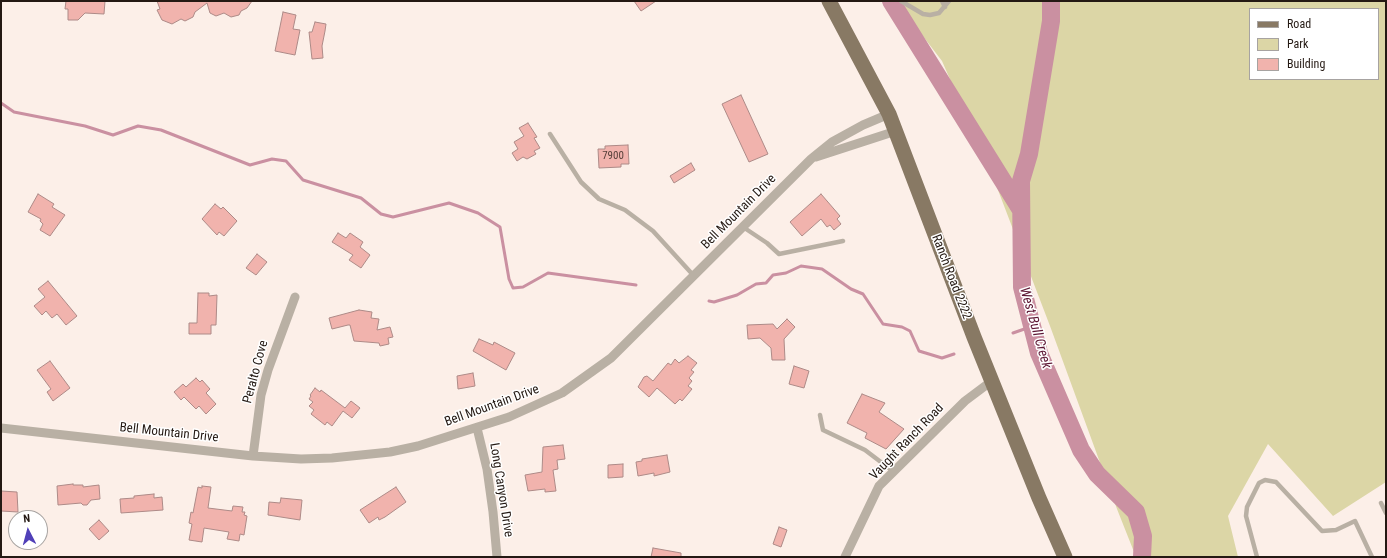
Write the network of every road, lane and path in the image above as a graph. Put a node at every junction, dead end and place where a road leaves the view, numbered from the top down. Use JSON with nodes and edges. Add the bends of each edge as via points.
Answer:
{"nodes":[{"id":1,"x":829,"y":1,"type":"edge"},
{"id":2,"x":901,"y":1,"type":"edge"},
{"id":3,"x":942,"y":1,"type":"edge"},
{"id":4,"x":949,"y":1,"type":"edge"},
{"id":5,"x":945,"y":7,"type":"junction"},
{"id":6,"x":889,"y":114,"type":"junction"},
{"id":7,"x":896,"y":131,"type":"junction"},
{"id":8,"x":550,"y":134,"type":"dead end"},
{"id":9,"x":811,"y":159,"type":"junction"},
{"id":10,"x":743,"y":227,"type":"junction"},
{"id":11,"x":843,"y":241,"type":"dead end"},
{"id":12,"x":694,"y":276,"type":"junction"},
{"id":13,"x":295,"y":298,"type":"dead end"},
{"id":14,"x":993,"y":380,"type":"junction"},
{"id":15,"x":820,"y":414,"type":"dead end"},
{"id":16,"x":1,"y":428,"type":"edge"},
{"id":17,"x":477,"y":428,"type":"junction"},
{"id":18,"x":254,"y":456,"type":"junction"},
{"id":19,"x":894,"y":472,"type":"junction"},
{"id":20,"x":1381,"y":503,"type":"dead end"},
{"id":21,"x":1386,"y":513,"type":"edge"},
{"id":22,"x":497,"y":557,"type":"edge"},
{"id":23,"x":844,"y":557,"type":"edge"},
{"id":24,"x":1065,"y":557,"type":"edge"},
{"id":25,"x":1257,"y":557,"type":"edge"},
{"id":26,"x":1372,"y":557,"type":"edge"}],
"edges":[{"from":1,"to":6,"type":"main road","name":"Ranch Road 2222"},
{"from":2,"to":5,"type":"lane","via":[[930,15],[939,13]]},
{"from":3,"to":5,"type":"lane"},
{"from":4,"to":5,"type":"lane"},
{"from":6,"to":7,"type":"main road","name":"Ranch Road 2222"},
{"from":6,"to":9,"type":"street","name":"Bell Mountain Drive","via":[[832,142]]},
{"from":7,"to":9,"type":"street"},
{"from":7,"to":14,"type":"main road","name":"Ranch Road 2222"},
{"from":8,"to":12,"type":"lane","via":[[581,182],[599,199],[625,210],[653,231]]},
{"from":9,"to":10,"type":"street","name":"Bell Mountain Drive"},
{"from":10,"to":11,"type":"lane","via":[[779,254]]},
{"from":10,"to":12,"type":"street","name":"Bell Mountain Drive"},
{"from":12,"to":17,"type":"street","name":"Bell Mountain Drive","via":[[611,358],[582,380],[536,406]]},
{"from":13,"to":18,"type":"street","name":"Peralto Cove","via":[[261,395]]},
{"from":14,"to":19,"type":"street","name":"Vaught Ranch Road","via":[[965,401]]},
{"from":14,"to":24,"type":"main road","name":"Ranch Road 2222"},
{"from":15,"to":19,"type":"lane","via":[[822,430],[865,450]]},
{"from":16,"to":18,"type":"street","name":"Bell Mountain Drive"},
{"from":17,"to":18,"type":"street","name":"Bell Mountain Drive","via":[[418,446],[364,456],[301,459]]},
{"from":17,"to":22,"type":"street","name":"Long Canyon Drive","via":[[489,483]]},
{"from":19,"to":23,"type":"street","name":"Vaught Ranch Road","via":[[879,486]]},
{"from":20,"to":21,"type":"lane"},
{"from":25,"to":26,"type":"lane","via":[[1246,507],[1259,484],[1265,480],[1276,482],[1322,530],[1336,530],[1355,521]]}]}
